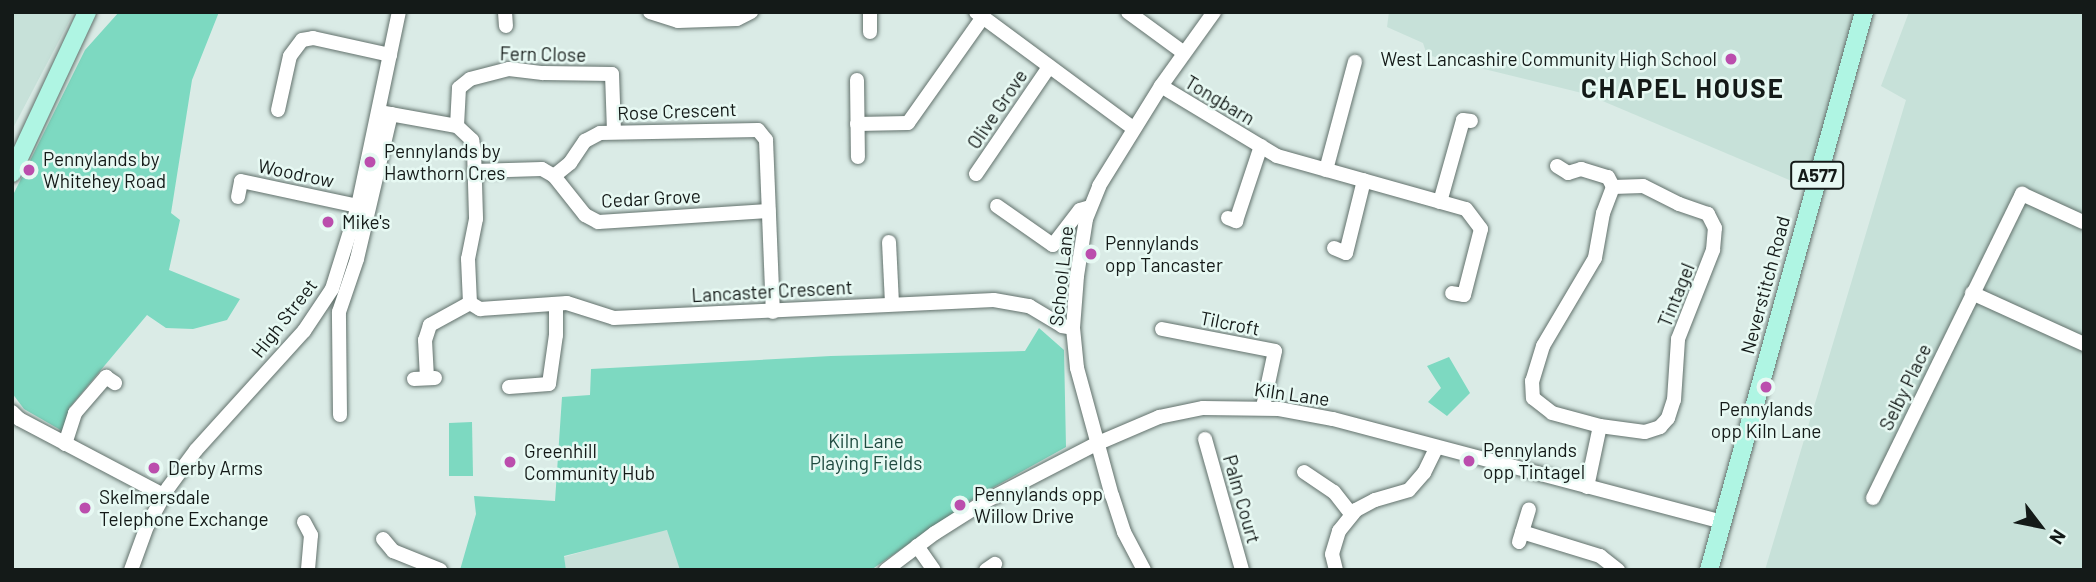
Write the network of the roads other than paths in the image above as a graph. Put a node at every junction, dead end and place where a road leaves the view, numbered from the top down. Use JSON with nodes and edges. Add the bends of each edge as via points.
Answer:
{"nodes":[{"id":1,"x":100,"y":12,"type":"edge"},
{"id":2,"x":399,"y":12,"type":"edge"},
{"id":3,"x":650,"y":12,"type":"edge"},
{"id":4,"x":751,"y":12,"type":"edge"},
{"id":5,"x":870,"y":12,"type":"edge"},
{"id":6,"x":1128,"y":12,"type":"edge"},
{"id":7,"x":1214,"y":12,"type":"edge"},
{"id":8,"x":1864,"y":12,"type":"edge"},
{"id":9,"x":979,"y":15,"type":"edge"},
{"id":10,"x":85,"y":19,"type":"edge"},
{"id":11,"x":870,"y":32,"type":"dead end"},
{"id":12,"x":1184,"y":53,"type":"junction"},
{"id":13,"x":390,"y":55,"type":"junction"},
{"id":14,"x":1355,"y":62,"type":"dead end"},
{"id":15,"x":1049,"y":67,"type":"junction"},
{"id":16,"x":857,"y":80,"type":"dead end"},
{"id":17,"x":1161,"y":86,"type":"junction"},
{"id":18,"x":278,"y":110,"type":"dead end"},
{"id":19,"x":385,"y":113,"type":"junction"},
{"id":20,"x":1471,"y":121,"type":"dead end"},
{"id":21,"x":857,"y":124,"type":"junction"},
{"id":22,"x":457,"y":126,"type":"junction"},
{"id":23,"x":1133,"y":128,"type":"junction"},
{"id":24,"x":614,"y":132,"type":"junction"},
{"id":25,"x":1261,"y":146,"type":"junction"},
{"id":26,"x":858,"y":157,"type":"dead end"},
{"id":27,"x":1557,"y":166,"type":"dead end"},
{"id":28,"x":1326,"y":170,"type":"junction"},
{"id":29,"x":475,"y":171,"type":"junction"},
{"id":30,"x":12,"y":173,"type":"edge"},
{"id":31,"x":976,"y":174,"type":"dead end"},
{"id":32,"x":554,"y":176,"type":"junction"},
{"id":33,"x":1364,"y":180,"type":"junction"},
{"id":34,"x":1614,"y":187,"type":"junction"},
{"id":35,"x":238,"y":197,"type":"dead end"},
{"id":36,"x":1440,"y":202,"type":"junction"},
{"id":37,"x":358,"y":206,"type":"junction"},
{"id":38,"x":997,"y":206,"type":"dead end"},
{"id":39,"x":1090,"y":207,"type":"junction"},
{"id":40,"x":769,"y":211,"type":"junction"},
{"id":41,"x":1228,"y":218,"type":"dead end"},
{"id":42,"x":2083,"y":222,"type":"edge"},
{"id":43,"x":889,"y":242,"type":"dead end"},
{"id":44,"x":1334,"y":248,"type":"dead end"},
{"id":45,"x":1452,"y":293,"type":"dead end"},
{"id":46,"x":1972,"y":293,"type":"junction"},
{"id":47,"x":470,"y":303,"type":"junction"},
{"id":48,"x":556,"y":304,"type":"junction"},
{"id":49,"x":892,"y":304,"type":"junction"},
{"id":50,"x":773,"y":312,"type":"junction"},
{"id":51,"x":1073,"y":328,"type":"junction"},
{"id":52,"x":1162,"y":329,"type":"dead end"},
{"id":53,"x":2084,"y":344,"type":"edge"},
{"id":54,"x":425,"y":379,"type":"dead end"},
{"id":55,"x":115,"y":383,"type":"dead end"},
{"id":56,"x":509,"y":387,"type":"dead end"},
{"id":57,"x":1263,"y":408,"type":"junction"},
{"id":58,"x":340,"y":415,"type":"dead end"},
{"id":59,"x":15,"y":416,"type":"edge"},
{"id":60,"x":1600,"y":426,"type":"junction"},
{"id":61,"x":1205,"y":439,"type":"dead end"},
{"id":62,"x":65,"y":444,"type":"junction"},
{"id":63,"x":1096,"y":444,"type":"junction"},
{"id":64,"x":1436,"y":448,"type":"junction"},
{"id":65,"x":1304,"y":472,"type":"dead end"},
{"id":66,"x":1587,"y":487,"type":"junction"},
{"id":67,"x":163,"y":495,"type":"junction"},
{"id":68,"x":1873,"y":498,"type":"dead end"},
{"id":69,"x":1529,"y":509,"type":"dead end"},
{"id":70,"x":1353,"y":515,"type":"junction"},
{"id":71,"x":1722,"y":522,"type":"junction"},
{"id":72,"x":302,"y":528,"type":"dead end"},
{"id":73,"x":383,"y":539,"type":"dead end"},
{"id":74,"x":917,"y":546,"type":"junction"},
{"id":75,"x":131,"y":570,"type":"edge"},
{"id":76,"x":308,"y":570,"type":"edge"},
{"id":77,"x":440,"y":570,"type":"edge"},
{"id":78,"x":886,"y":570,"type":"edge"},
{"id":79,"x":934,"y":570,"type":"edge"},
{"id":80,"x":1144,"y":570,"type":"edge"},
{"id":81,"x":1242,"y":570,"type":"edge"},
{"id":82,"x":1336,"y":570,"type":"edge"},
{"id":83,"x":1618,"y":570,"type":"edge"},
{"id":84,"x":1709,"y":570,"type":"edge"}],
"edges":[{"from":1,"to":10,"type":"main road"},
{"from":2,"to":13,"type":"street","name":"High Street"},
{"from":3,"to":4,"type":"street","via":[[678,21],[737,19]]},
{"from":5,"to":11,"type":"street"},
{"from":6,"to":12,"type":"street"},
{"from":7,"to":12,"type":"street","name":"School Lane"},
{"from":8,"to":71,"type":"main road","name":"Neverstitch Road","number":"A577"},
{"from":9,"to":15,"type":"street"},
{"from":9,"to":21,"type":"street","via":[[908,122]]},
{"from":10,"to":30,"type":"main road"},
{"from":12,"to":17,"type":"street","name":"School Lane"},
{"from":13,"to":18,"type":"street","via":[[313,38],[302,40],[290,56]]},
{"from":13,"to":19,"type":"street","name":"High Street"},
{"from":14,"to":28,"type":"street"},
{"from":15,"to":23,"type":"street"},
{"from":15,"to":31,"type":"street","name":"Olive Grove"},
{"from":16,"to":21,"type":"street"},
{"from":17,"to":23,"type":"street","name":"School Lane"},
{"from":17,"to":25,"type":"street","name":"Tongbarn"},
{"from":19,"to":22,"type":"street"},
{"from":19,"to":37,"type":"street","name":"High Street"},
{"from":19,"to":58,"type":"street","via":[[357,259],[339,312]]},
{"from":20,"to":36,"type":"street","via":[[1463,120]]},
{"from":21,"to":26,"type":"street"},
{"from":22,"to":24,"type":"street","name":"Fern Close","via":[[459,88],[491,72],[612,67]]},
{"from":22,"to":29,"type":"street","via":[[472,140]]},
{"from":23,"to":39,"type":"street","name":"School Lane"},
{"from":24,"to":32,"type":"street","name":"Rose Crescent","via":[[591,135]]},
{"from":24,"to":40,"type":"street","name":"Rose Crescent","via":[[758,130],[766,140]]},
{"from":25,"to":28,"type":"street","name":"Tongbarn","via":[[1277,156]]},
{"from":25,"to":41,"type":"street","name":"Tongbarn","via":[[1236,221]]},
{"from":27,"to":34,"type":"street","name":"Tintagel","via":[[1568,173],[1581,169],[1608,177]]},
{"from":28,"to":33,"type":"street","name":"Tongbarn"},
{"from":29,"to":32,"type":"street","via":[[542,169]]},
{"from":29,"to":47,"type":"street","via":[[476,219],[468,259]]},
{"from":32,"to":40,"type":"street","name":"Cedar Grove","via":[[585,215],[598,222]]},
{"from":33,"to":36,"type":"street","name":"Tongbarn"},
{"from":33,"to":44,"type":"street","via":[[1346,253]]},
{"from":34,"to":60,"type":"street","name":"Tintagel","via":[[1603,213],[1595,258],[1543,346],[1531,391],[1552,413]]},
{"from":34,"to":60,"type":"street","name":"Tintagel","via":[[1643,186],[1708,214],[1715,228],[1703,283],[1678,339],[1675,400],[1668,418],[1660,427],[1645,432]]},
{"from":35,"to":37,"type":"street","name":"Woodrow","via":[[241,181]]},
{"from":36,"to":45,"type":"street","name":"Tongbarn","via":[[1466,209],[1481,229],[1464,295]]},
{"from":37,"to":67,"type":"street","name":"High Street","via":[[340,271],[316,315],[196,450]]},
{"from":38,"to":39,"type":"street","via":[[1053,245],[1080,210]]},
{"from":39,"to":51,"type":"street","name":"School Lane"},
{"from":40,"to":50,"type":"street","name":"Rose Crescent"},
{"from":42,"to":46,"type":"street","name":"Selby Place","via":[[2022,194]]},
{"from":43,"to":49,"type":"street"},
{"from":46,"to":53,"type":"street"},
{"from":46,"to":68,"type":"street","name":"Selby Place"},
{"from":47,"to":48,"type":"street","name":"Lancaster Crescent","via":[[481,309]]},
{"from":47,"to":54,"type":"street","via":[[430,326],[425,340]]},
{"from":48,"to":50,"type":"street","name":"Lancaster Crescent","via":[[575,305],[609,318]]},
{"from":48,"to":56,"type":"street","via":[[550,384]]},
{"from":49,"to":50,"type":"street","name":"Lancaster Crescent"},
{"from":49,"to":51,"type":"street","name":"Lancaster Crescent","via":[[1007,300]]},
{"from":51,"to":63,"type":"street","name":"School Lane","via":[[1077,368]]},
{"from":52,"to":57,"type":"street","name":"Tilcroft","via":[[1275,351]]},
{"from":55,"to":62,"type":"street","via":[[106,377],[75,413]]},
{"from":57,"to":63,"type":"street","name":"Kiln Lane","via":[[1179,412]]},
{"from":57,"to":64,"type":"street","name":"Kiln Lane","via":[[1333,419]]},
{"from":59,"to":62,"type":"street"},
{"from":60,"to":66,"type":"street"},
{"from":61,"to":81,"type":"street","name":"Palm Court"},
{"from":62,"to":67,"type":"street"},
{"from":63,"to":74,"type":"street","name":"Kiln Lane","via":[[984,502]]},
{"from":63,"to":80,"type":"street","name":"School Lane","via":[[1124,532]]},
{"from":64,"to":66,"type":"street","name":"Kiln Lane"},
{"from":64,"to":70,"type":"street","via":[[1409,490],[1375,500]]},
{"from":65,"to":70,"type":"street","via":[[1334,492]]},
{"from":66,"to":71,"type":"street","name":"Kiln Lane"},
{"from":67,"to":75,"type":"street","name":"High Street"},
{"from":69,"to":83,"type":"street","via":[[1520,537],[1600,556]]},
{"from":70,"to":82,"type":"street","via":[[1339,531],[1332,554]]},
{"from":71,"to":84,"type":"main road","name":"Neverstitch Road","number":"A577"},
{"from":72,"to":76,"type":"street","via":[[312,554]]},
{"from":73,"to":77,"type":"street","via":[[393,551]]},
{"from":74,"to":78,"type":"street","name":"Kiln Lane"},
{"from":74,"to":79,"type":"street"}]}
